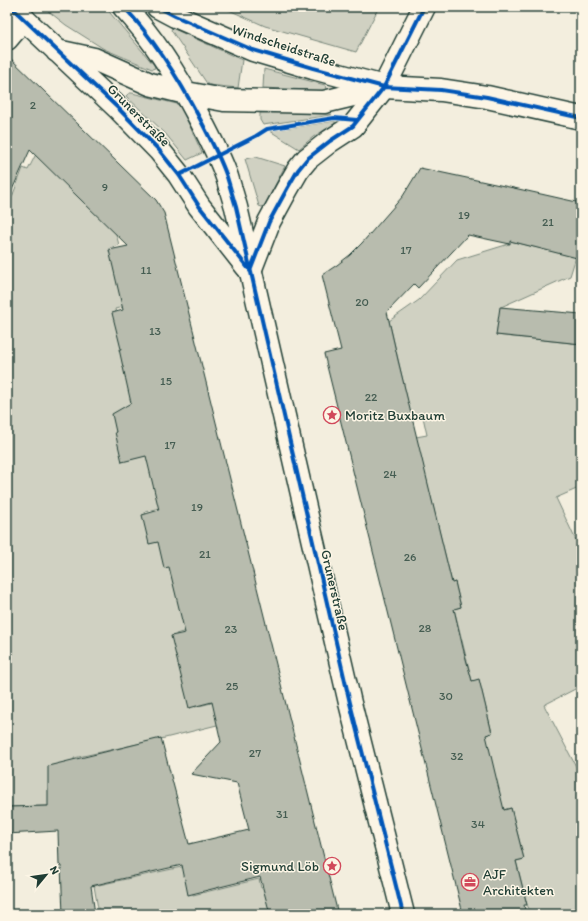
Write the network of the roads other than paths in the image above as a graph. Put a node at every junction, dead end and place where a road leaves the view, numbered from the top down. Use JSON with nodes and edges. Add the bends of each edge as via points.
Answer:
{"nodes":[{"id":1,"x":124,"y":7,"type":"edge"},
{"id":2,"x":158,"y":7,"type":"edge"},
{"id":3,"x":424,"y":7,"type":"edge"},
{"id":4,"x":17,"y":13,"type":"edge"},
{"id":5,"x":7,"y":38,"type":"edge"},
{"id":6,"x":57,"y":51,"type":"junction"},
{"id":7,"x":384,"y":87,"type":"junction"},
{"id":8,"x":186,"y":93,"type":"junction"},
{"id":9,"x":581,"y":118,"type":"edge"},
{"id":10,"x":250,"y":271,"type":"junction"},
{"id":11,"x":403,"y":914,"type":"edge"}],
"edges":[{"from":1,"to":8,"type":"main road","name":"Grunerstraße","via":[[159,51]]},
{"from":2,"to":7,"type":"main road","name":"Windscheidstraße","via":[[254,50]]},
{"from":3,"to":7,"type":"main road"},
{"from":4,"to":5,"type":"main road"},
{"from":4,"to":6,"type":"main road","name":"Grunerstraße"},
{"from":6,"to":8,"type":"main road","name":"Windscheidstraße","via":[[94,59],[150,84]]},
{"from":6,"to":10,"type":"main road","name":"Grunerstraße","via":[[159,150]]},
{"from":7,"to":8,"type":"main road","name":"Windscheidstraße","via":[[324,102],[224,100]]},
{"from":7,"to":9,"type":"main road","name":"Windscheidstraße","via":[[441,90],[487,97]]},
{"from":7,"to":10,"type":"main road","via":[[352,126],[307,159],[298,170],[269,222]]},
{"from":8,"to":10,"type":"main road","name":"Grunerstraße","via":[[227,178]]},
{"from":10,"to":11,"type":"main road","name":"Grunerstraße","via":[[350,703]]}]}
